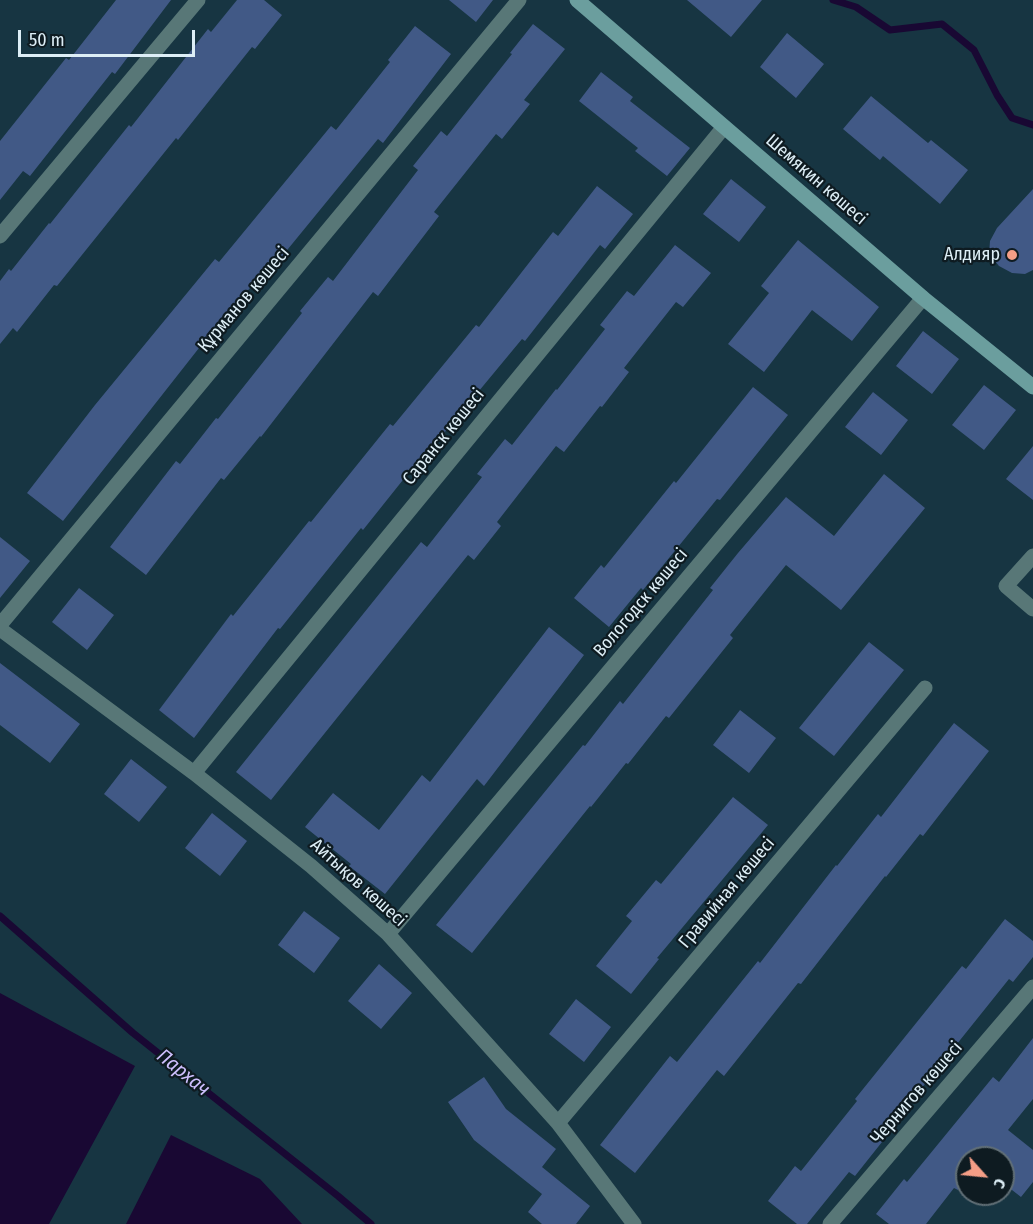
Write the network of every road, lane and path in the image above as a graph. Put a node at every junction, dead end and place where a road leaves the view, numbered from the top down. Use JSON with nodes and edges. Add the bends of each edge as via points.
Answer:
{"nodes":[{"id":1,"x":198,"y":0,"type":"edge"},
{"id":2,"x":519,"y":0,"type":"edge"},
{"id":3,"x":577,"y":0,"type":"edge"},
{"id":4,"x":724,"y":127,"type":"junction"},
{"id":5,"x":0,"y":236,"type":"edge"},
{"id":6,"x":923,"y":297,"type":"junction"},
{"id":7,"x":1033,"y":387,"type":"edge"},
{"id":8,"x":1033,"y":556,"type":"edge"},
{"id":9,"x":1033,"y":609,"type":"edge"},
{"id":10,"x":0,"y":627,"type":"edge"},
{"id":11,"x":926,"y":688,"type":"dead end"},
{"id":12,"x":194,"y":772,"type":"junction"},
{"id":13,"x":388,"y":934,"type":"junction"},
{"id":14,"x":1033,"y":987,"type":"edge"},
{"id":15,"x":558,"y":1123,"type":"junction"},
{"id":16,"x":634,"y":1224,"type":"edge"},
{"id":17,"x":830,"y":1224,"type":"edge"}],
"edges":[{"from":1,"to":5,"type":"street"},
{"from":2,"to":10,"type":"street","name":"Құрманов көшесі"},
{"from":3,"to":4,"type":"main road","name":"Шемякин көшесі"},
{"from":4,"to":6,"type":"main road","name":"Шемякин көшесі"},
{"from":4,"to":12,"type":"street","name":"Саранск көшесі"},
{"from":6,"to":7,"type":"main road","name":"Шемякин көшесі"},
{"from":6,"to":13,"type":"street","name":"Вологодск көшесі"},
{"from":8,"to":9,"type":"street","via":[[1006,586]]},
{"from":10,"to":12,"type":"street","name":"Айтықов көшесі"},
{"from":11,"to":15,"type":"street","name":"Гравийная көшесі"},
{"from":12,"to":13,"type":"street","name":"Айтықов көшесі"},
{"from":13,"to":15,"type":"street","name":"Айтықов көшесі"},
{"from":14,"to":17,"type":"street","name":"Чернигов көшесі"},
{"from":15,"to":16,"type":"street","name":"Айтықов көшесі"}]}
